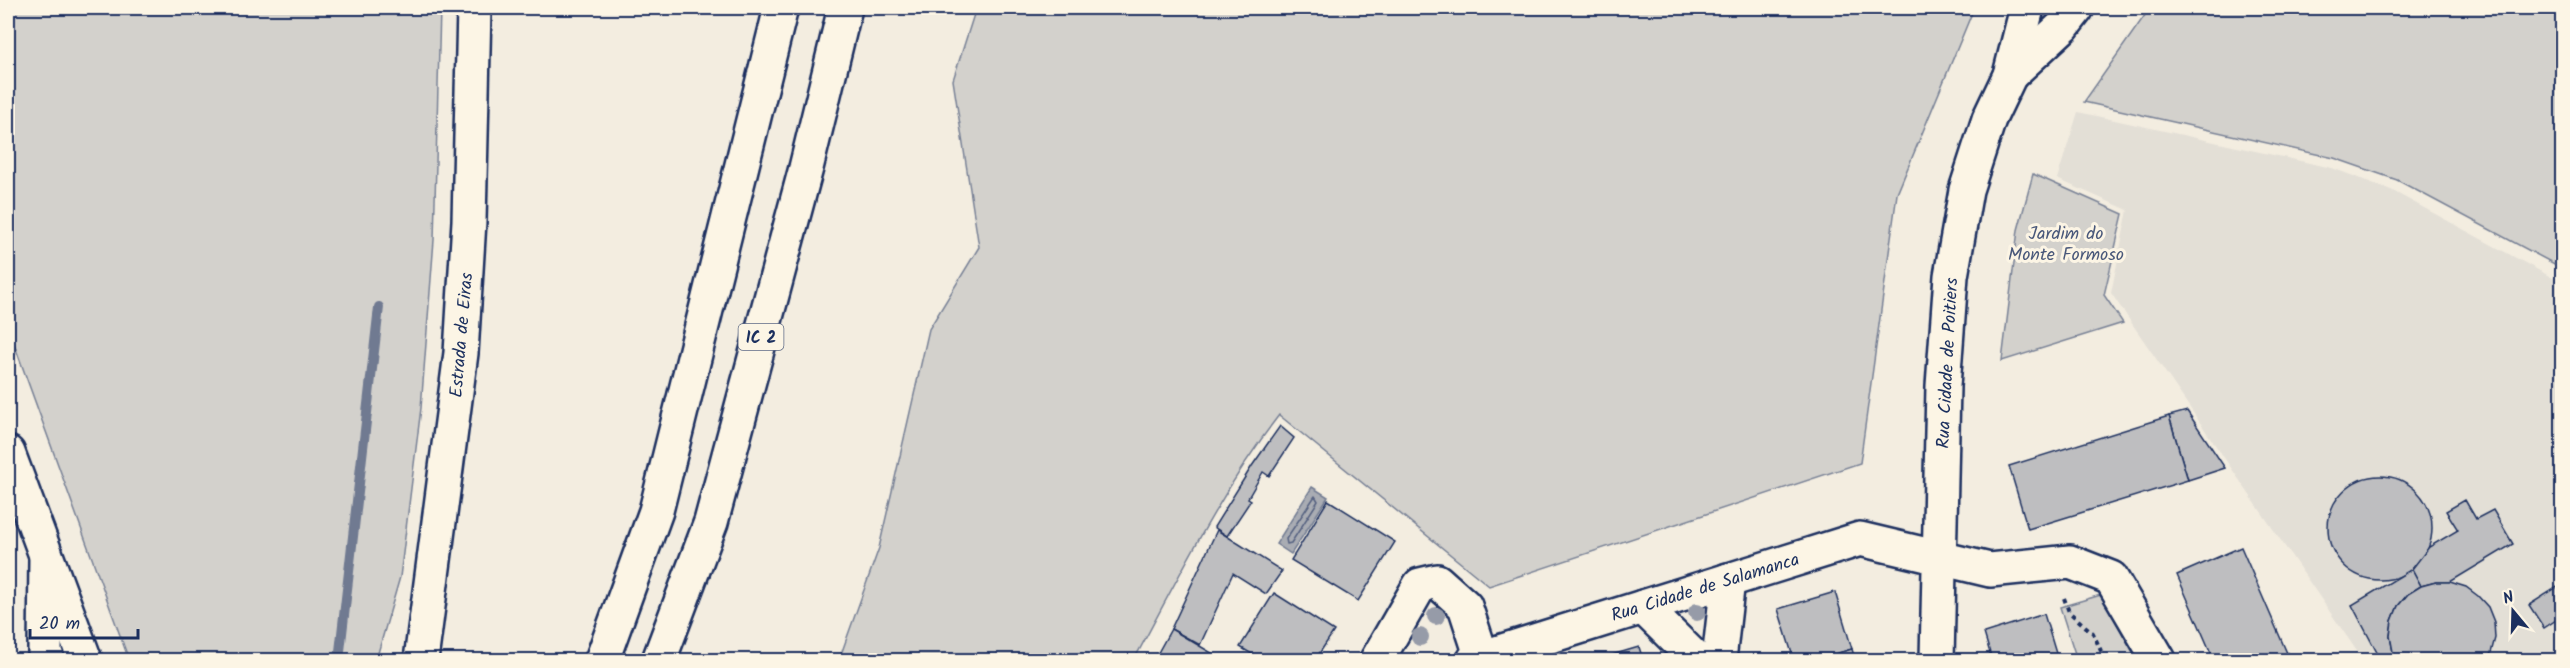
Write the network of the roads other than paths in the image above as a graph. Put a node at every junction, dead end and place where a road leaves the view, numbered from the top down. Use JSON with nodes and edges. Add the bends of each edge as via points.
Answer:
{"nodes":[{"id":1,"x":474,"y":8,"type":"edge"},
{"id":2,"x":781,"y":8,"type":"edge"},
{"id":3,"x":845,"y":8,"type":"edge"},
{"id":4,"x":2027,"y":8,"type":"edge"},
{"id":5,"x":2077,"y":8,"type":"edge"},
{"id":6,"x":2010,"y":75,"type":"junction"},
{"id":7,"x":8,"y":453,"type":"edge"},
{"id":8,"x":1938,"y":557,"type":"junction"},
{"id":9,"x":46,"y":558,"type":"junction"},
{"id":10,"x":1728,"y":580,"type":"junction"},
{"id":11,"x":1643,"y":607,"type":"junction"},
{"id":12,"x":1478,"y":659,"type":"edge"},
{"id":13,"x":48,"y":660,"type":"edge"},
{"id":14,"x":85,"y":660,"type":"edge"},
{"id":15,"x":421,"y":660,"type":"edge"},
{"id":16,"x":602,"y":660,"type":"edge"},
{"id":17,"x":658,"y":660,"type":"edge"},
{"id":18,"x":1377,"y":660,"type":"edge"},
{"id":19,"x":1697,"y":660,"type":"edge"},
{"id":20,"x":1719,"y":660,"type":"edge"},
{"id":21,"x":1937,"y":660,"type":"edge"},
{"id":22,"x":2160,"y":660,"type":"edge"}],
"edges":[{"from":1,"to":15,"type":"main road","name":"Estrada de Eiras","via":[[469,221],[461,353]]},
{"from":2,"to":16,"type":"main road","via":[[656,511]]},
{"from":3,"to":17,"type":"main road","number":"IC 2","via":[[711,522]]},
{"from":4,"to":6,"type":"main road"},
{"from":5,"to":6,"type":"main road"},
{"from":6,"to":8,"type":"main road","name":"Rua Cidade de Poitiers","via":[[1989,120],[1966,190],[1951,276]]},
{"from":7,"to":9,"type":"main road"},
{"from":8,"to":10,"type":"main road","name":"Rua Cidade de Salamanca","via":[[1860,538]]},
{"from":8,"to":21,"type":"main road","name":"Rua Cidade de Poitiers"},
{"from":8,"to":22,"type":"main road","name":"Rua Cidade de Salamanca","via":[[1990,570],[2070,562],[2110,578]]},
{"from":9,"to":13,"type":"main road"},
{"from":9,"to":14,"type":"main road"},
{"from":10,"to":11,"type":"main road","name":"Rua Cidade de Salamanca"},
{"from":10,"to":20,"type":"main road"},
{"from":11,"to":12,"type":"main road","name":"Rua Cidade de Salamanca"},
{"from":11,"to":19,"type":"main road"},
{"from":12,"to":18,"type":"main road","via":[[1465,606],[1437,581],[1420,585]]}]}
